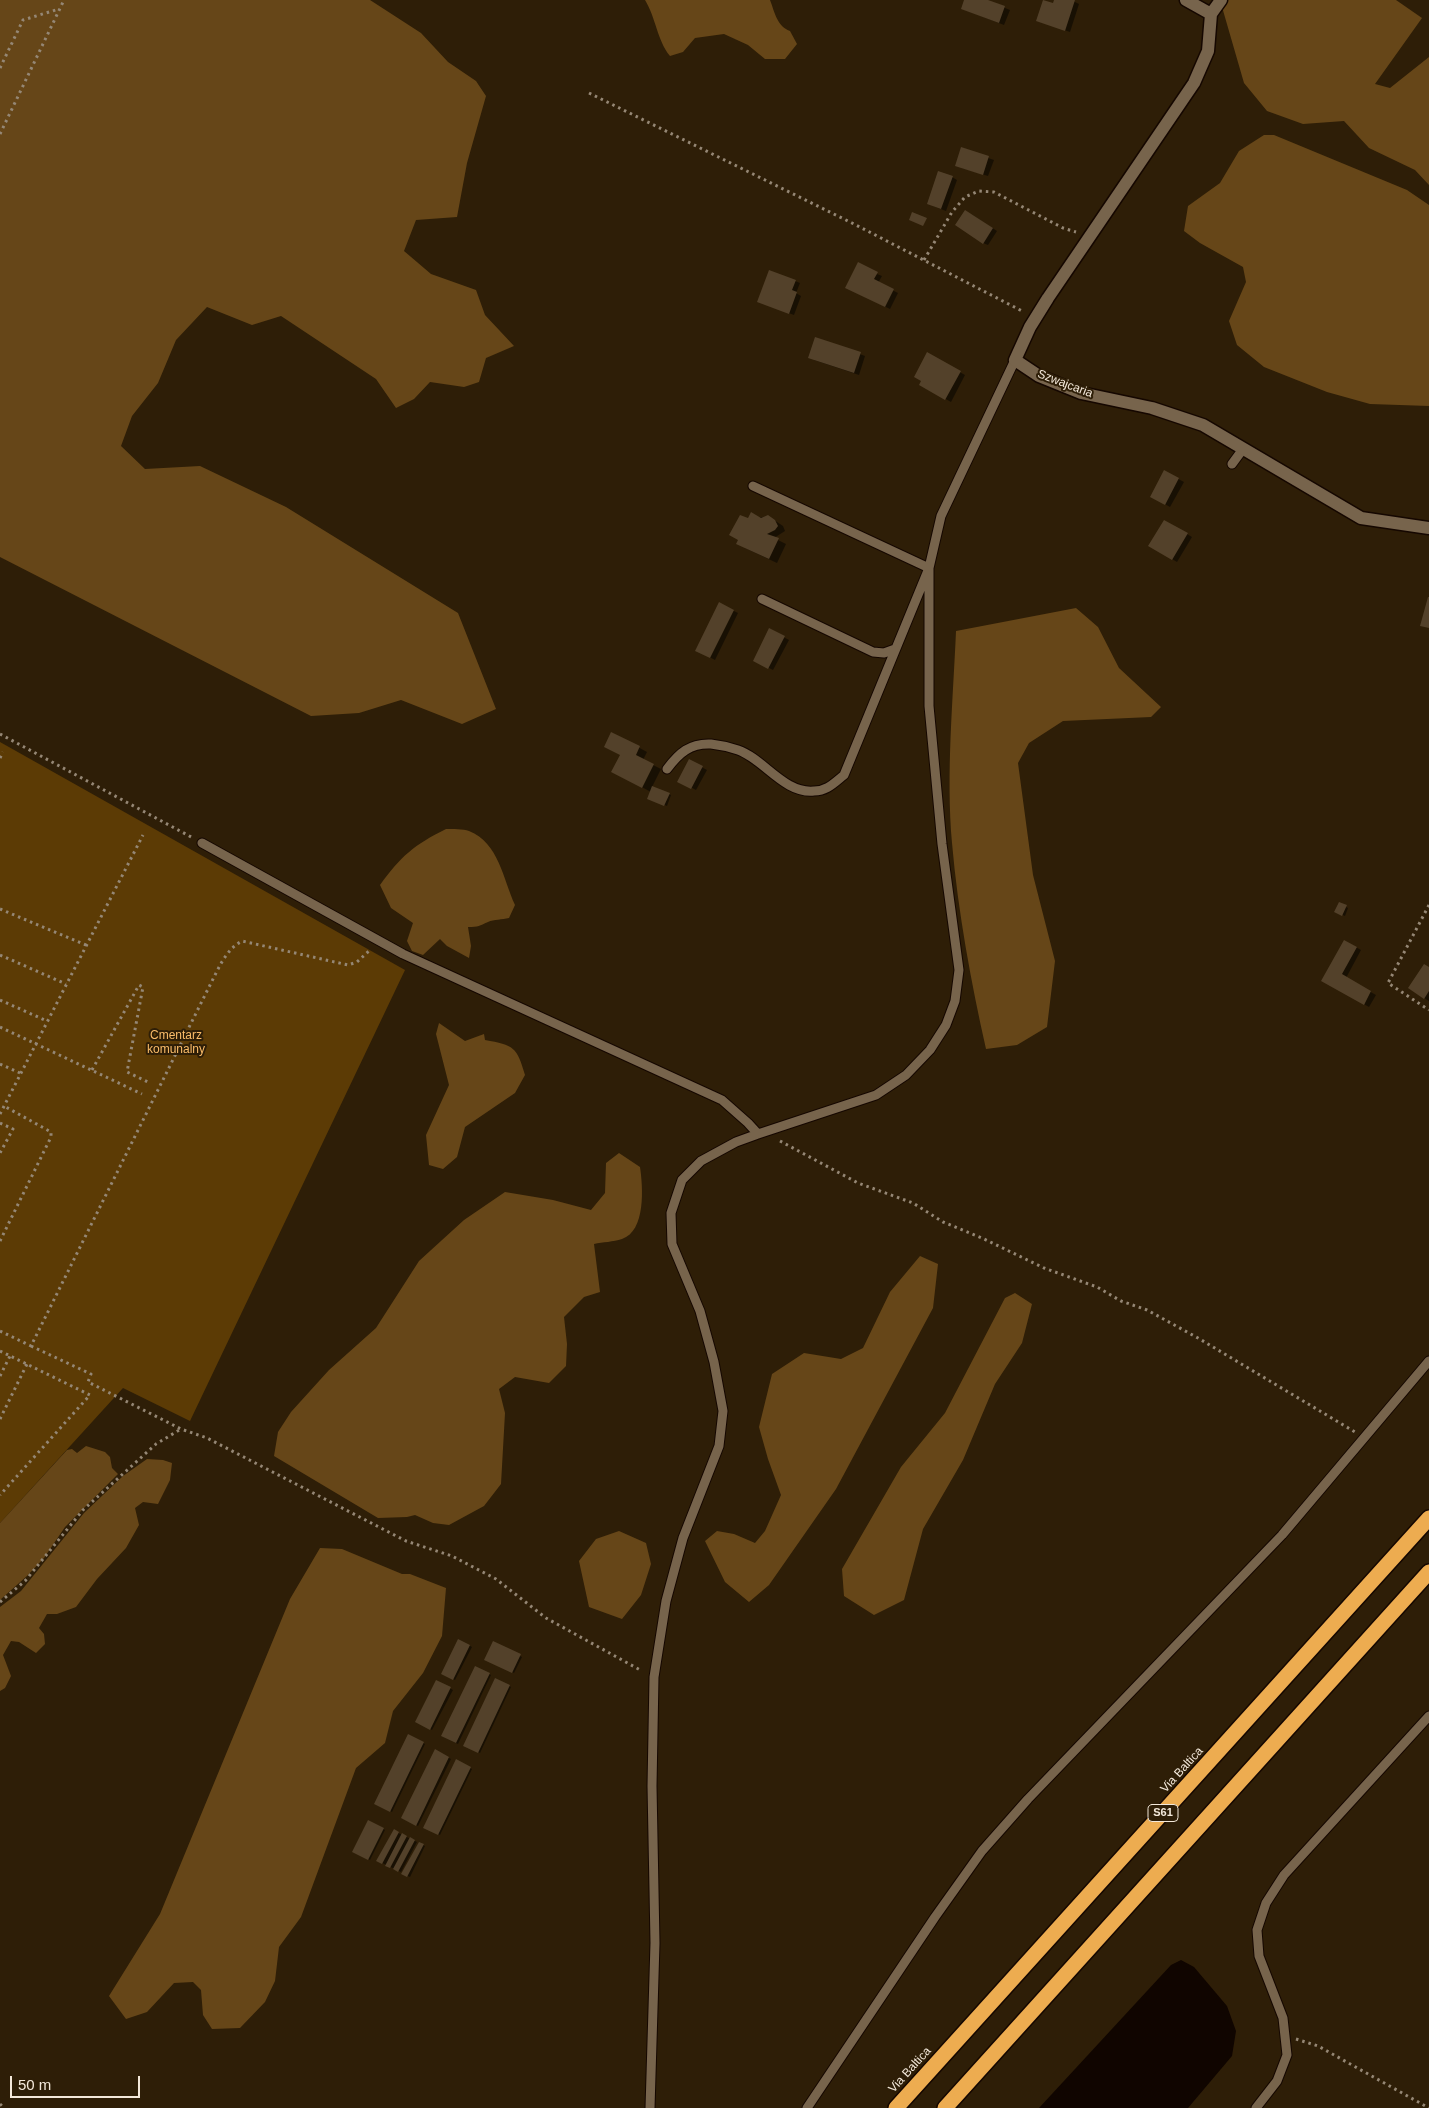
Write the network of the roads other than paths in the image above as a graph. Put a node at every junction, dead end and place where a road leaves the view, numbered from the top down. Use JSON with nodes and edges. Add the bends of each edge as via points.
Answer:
{"nodes":[{"id":1,"x":1186,"y":0,"type":"edge"},
{"id":2,"x":1221,"y":0,"type":"edge"},
{"id":3,"x":1211,"y":14,"type":"junction"},
{"id":4,"x":1015,"y":360,"type":"junction"},
{"id":5,"x":1243,"y":449,"type":"junction"},
{"id":6,"x":1232,"y":464,"type":"dead end"},
{"id":7,"x":753,"y":486,"type":"dead end"},
{"id":8,"x":1429,"y":528,"type":"edge"},
{"id":9,"x":929,"y":568,"type":"junction"},
{"id":10,"x":762,"y":600,"type":"dead end"},
{"id":11,"x":895,"y":649,"type":"junction"},
{"id":12,"x":667,"y":769,"type":"dead end"},
{"id":13,"x":202,"y":843,"type":"road end"},
{"id":14,"x":758,"y":1134,"type":"junction"},
{"id":15,"x":1429,"y":1361,"type":"edge"},
{"id":16,"x":1429,"y":1518,"type":"edge"},
{"id":17,"x":1429,"y":1572,"type":"edge"},
{"id":18,"x":1429,"y":1716,"type":"edge"},
{"id":19,"x":650,"y":2108,"type":"edge"},
{"id":20,"x":807,"y":2108,"type":"edge"},
{"id":21,"x":896,"y":2108,"type":"edge"},
{"id":22,"x":945,"y":2108,"type":"edge"},
{"id":23,"x":1256,"y":2108,"type":"edge"}],
"edges":[{"from":1,"to":3,"type":"street"},
{"from":2,"to":3,"type":"street"},
{"from":3,"to":4,"type":"street","via":[[1208,51],[1194,83],[1036,318]]},
{"from":4,"to":5,"type":"street","name":"Szwajcaria","via":[[1039,376],[1082,392],[1152,408],[1203,425]]},
{"from":4,"to":9,"type":"lane","via":[[941,516]]},
{"from":5,"to":6,"type":"lane"},
{"from":5,"to":8,"type":"street","name":"Szwajcaria","via":[[1361,518]]},
{"from":7,"to":9,"type":"lane"},
{"from":9,"to":11,"type":"lane"},
{"from":9,"to":14,"type":"lane","via":[[929,706],[942,844],[959,970],[955,1001],[935,1042],[906,1075],[876,1095]]},
{"from":10,"to":11,"type":"lane","via":[[873,652]]},
{"from":11,"to":12,"type":"lane","via":[[844,775],[829,788],[814,792],[796,789],[739,750],[720,745],[693,745],[679,754]]},
{"from":13,"to":14,"type":"lane","via":[[412,958],[722,1100]]},
{"from":14,"to":19,"type":"lane","via":[[701,1161],[682,1180],[671,1213],[672,1244],[700,1311],[724,1411],[718,1446],[683,1538],[666,1600],[654,1677]]},
{"from":15,"to":20,"type":"lane","via":[[1282,1535],[1041,1785],[982,1851]]},
{"from":16,"to":21,"type":"highway","name":"Via Baltica","number":"S61"},
{"from":17,"to":22,"type":"highway"},
{"from":18,"to":23,"type":"lane","via":[[1284,1875],[1266,1903],[1257,1930],[1259,1956],[1283,2018],[1287,2055],[1278,2081]]}]}
